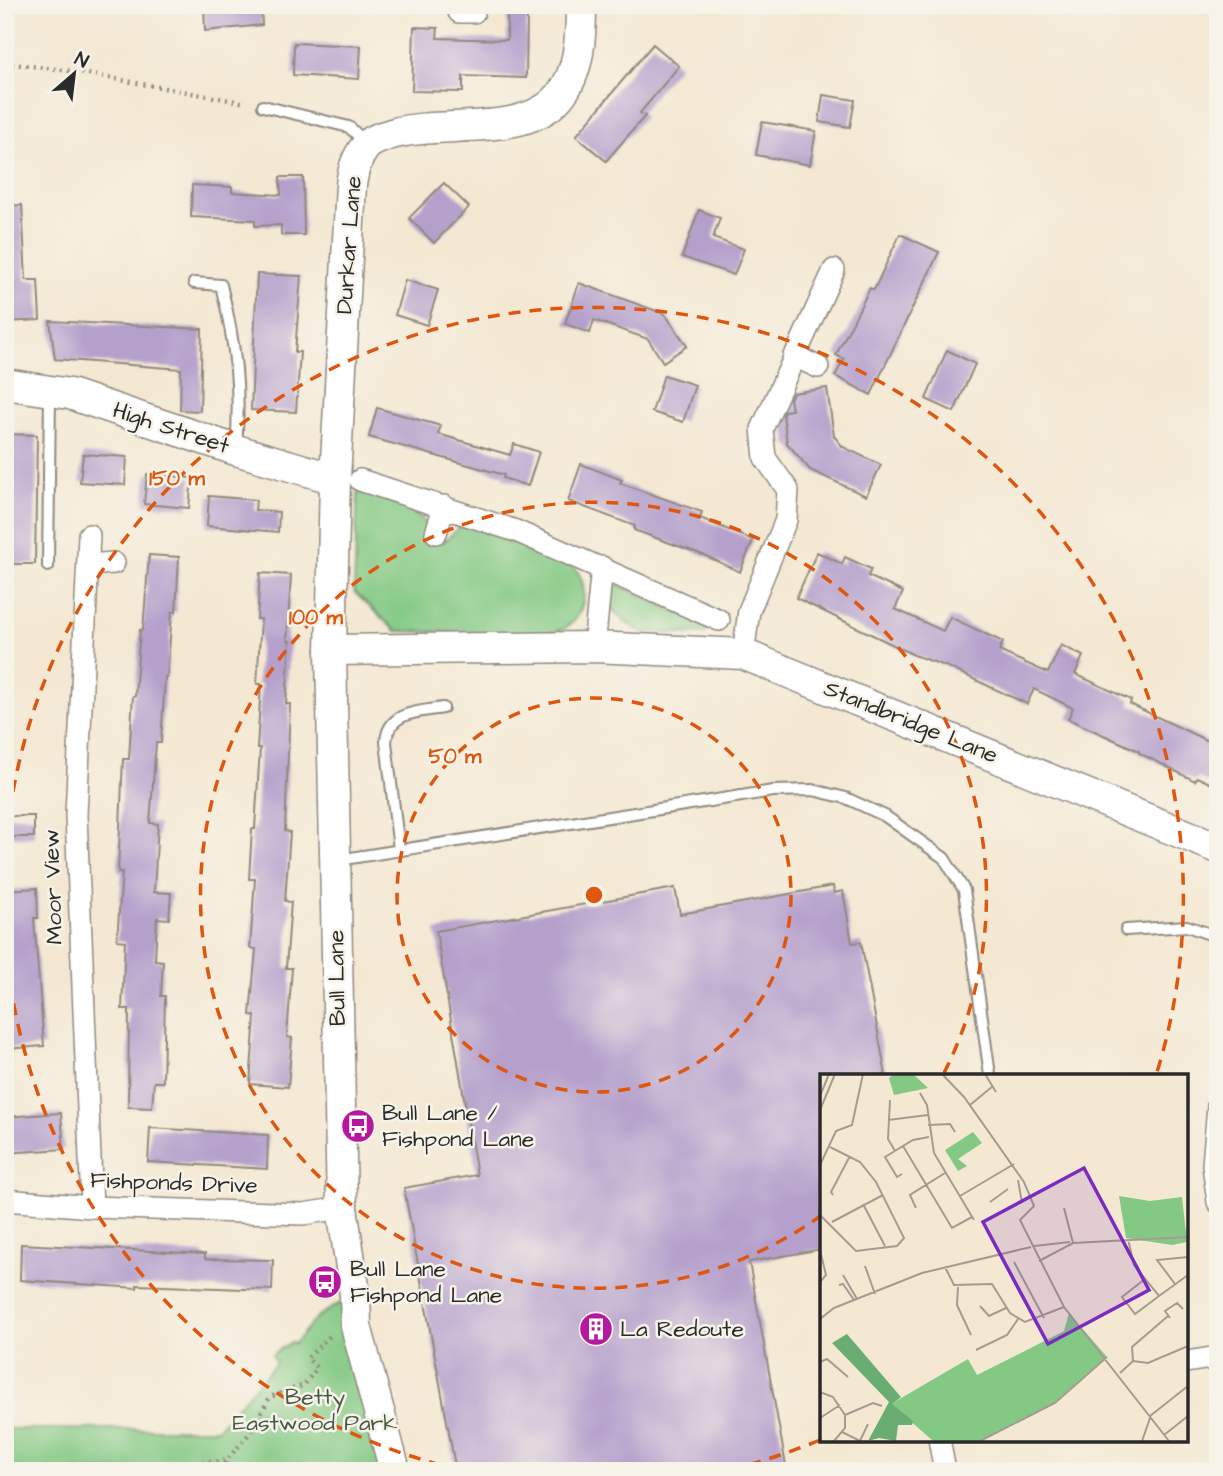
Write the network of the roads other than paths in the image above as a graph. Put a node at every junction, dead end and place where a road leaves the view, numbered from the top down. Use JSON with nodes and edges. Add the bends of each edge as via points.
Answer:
{"nodes":[{"id":1,"x":581,"y":5,"type":"edge"},
{"id":2,"x":263,"y":106,"type":"road end"},
{"id":3,"x":368,"y":144,"type":"junction"},
{"id":4,"x":834,"y":270,"type":"dead end"},
{"id":5,"x":194,"y":283,"type":"dead end"},
{"id":6,"x":794,"y":356,"type":"junction"},
{"id":7,"x":818,"y":367,"type":"dead end"},
{"id":8,"x":5,"y":384,"type":"edge"},
{"id":9,"x":51,"y":391,"type":"junction"},
{"id":10,"x":236,"y":450,"type":"junction"},
{"id":11,"x":347,"y":480,"type":"junction"},
{"id":12,"x":444,"y":506,"type":"junction"},
{"id":13,"x":436,"y":533,"type":"dead end"},
{"id":14,"x":89,"y":535,"type":"dead end"},
{"id":15,"x":114,"y":563,"type":"dead end"},
{"id":16,"x":88,"y":565,"type":"junction"},
{"id":17,"x":48,"y":566,"type":"dead end"},
{"id":18,"x":602,"y":567,"type":"junction"},
{"id":19,"x":719,"y":620,"type":"dead end"},
{"id":20,"x":594,"y":647,"type":"junction"},
{"id":21,"x":331,"y":650,"type":"junction"},
{"id":22,"x":743,"y":654,"type":"junction"},
{"id":23,"x":443,"y":708,"type":"dead end"},
{"id":24,"x":1218,"y":848,"type":"edge"},
{"id":25,"x":399,"y":849,"type":"junction"},
{"id":26,"x":335,"y":861,"type":"junction"},
{"id":27,"x":1126,"y":930,"type":"dead end"},
{"id":28,"x":1218,"y":937,"type":"edge"},
{"id":29,"x":990,"y":1074,"type":"edge"},
{"id":30,"x":1218,"y":1106,"type":"edge"},
{"id":31,"x":5,"y":1200,"type":"edge"},
{"id":32,"x":1218,"y":1202,"type":"edge"},
{"id":33,"x":92,"y":1207,"type":"junction"},
{"id":34,"x":341,"y":1208,"type":"junction"},
{"id":35,"x":1218,"y":1357,"type":"edge"},
{"id":36,"x":1188,"y":1362,"type":"edge"},
{"id":37,"x":939,"y":1441,"type":"edge"},
{"id":38,"x":395,"y":1471,"type":"edge"},
{"id":39,"x":945,"y":1471,"type":"edge"}],
"edges":[{"from":1,"to":3,"type":"street","name":"Durkar Lane","via":[[581,34],[568,84],[545,108],[528,118],[405,130]]},
{"from":2,"to":3,"type":"lane","via":[[349,127]]},
{"from":3,"to":11,"type":"street","name":"Durkar Lane","via":[[354,167],[351,185]]},
{"from":4,"to":6,"type":"street"},
{"from":5,"to":10,"type":"lane","via":[[221,285],[238,368]]},
{"from":6,"to":7,"type":"street"},
{"from":6,"to":22,"type":"street","via":[[762,429],[765,458],[789,490],[786,520],[749,611]]},
{"from":8,"to":9,"type":"street","name":"High Street"},
{"from":9,"to":10,"type":"street","name":"High Street"},
{"from":9,"to":17,"type":"lane"},
{"from":10,"to":11,"type":"street","name":"High Street"},
{"from":11,"to":12,"type":"street"},
{"from":11,"to":21,"type":"street","name":"Bull Lane"},
{"from":12,"to":13,"type":"street"},
{"from":12,"to":18,"type":"street"},
{"from":14,"to":16,"type":"street","name":"Moor View"},
{"from":15,"to":16,"type":"street"},
{"from":16,"to":33,"type":"street","name":"Moor View","via":[[76,815]]},
{"from":18,"to":19,"type":"street"},
{"from":18,"to":20,"type":"street"},
{"from":20,"to":21,"type":"street","name":"Standbridge Lane"},
{"from":20,"to":22,"type":"street","name":"Standbridge Lane"},
{"from":21,"to":26,"type":"street","name":"Bull Lane"},
{"from":22,"to":24,"type":"street","name":"Standbridge Lane"},
{"from":23,"to":25,"type":"lane","via":[[410,713],[387,730]]},
{"from":25,"to":26,"type":"lane"},
{"from":25,"to":29,"type":"lane","via":[[773,791],[813,790],[846,798],[884,816],[944,858],[964,890]]},
{"from":26,"to":34,"type":"street","name":"Bull Lane"},
{"from":27,"to":28,"type":"lane","via":[[1187,926]]},
{"from":30,"to":32,"type":"street","via":[[1213,1165]]},
{"from":31,"to":33,"type":"street","name":"Fishponds Drive"},
{"from":33,"to":34,"type":"street","name":"Fishponds Drive","via":[[303,1214]]},
{"from":34,"to":38,"type":"street","name":"Bull Lane","via":[[356,1326]]},
{"from":35,"to":36,"type":"street"},
{"from":37,"to":39,"type":"street"}]}
